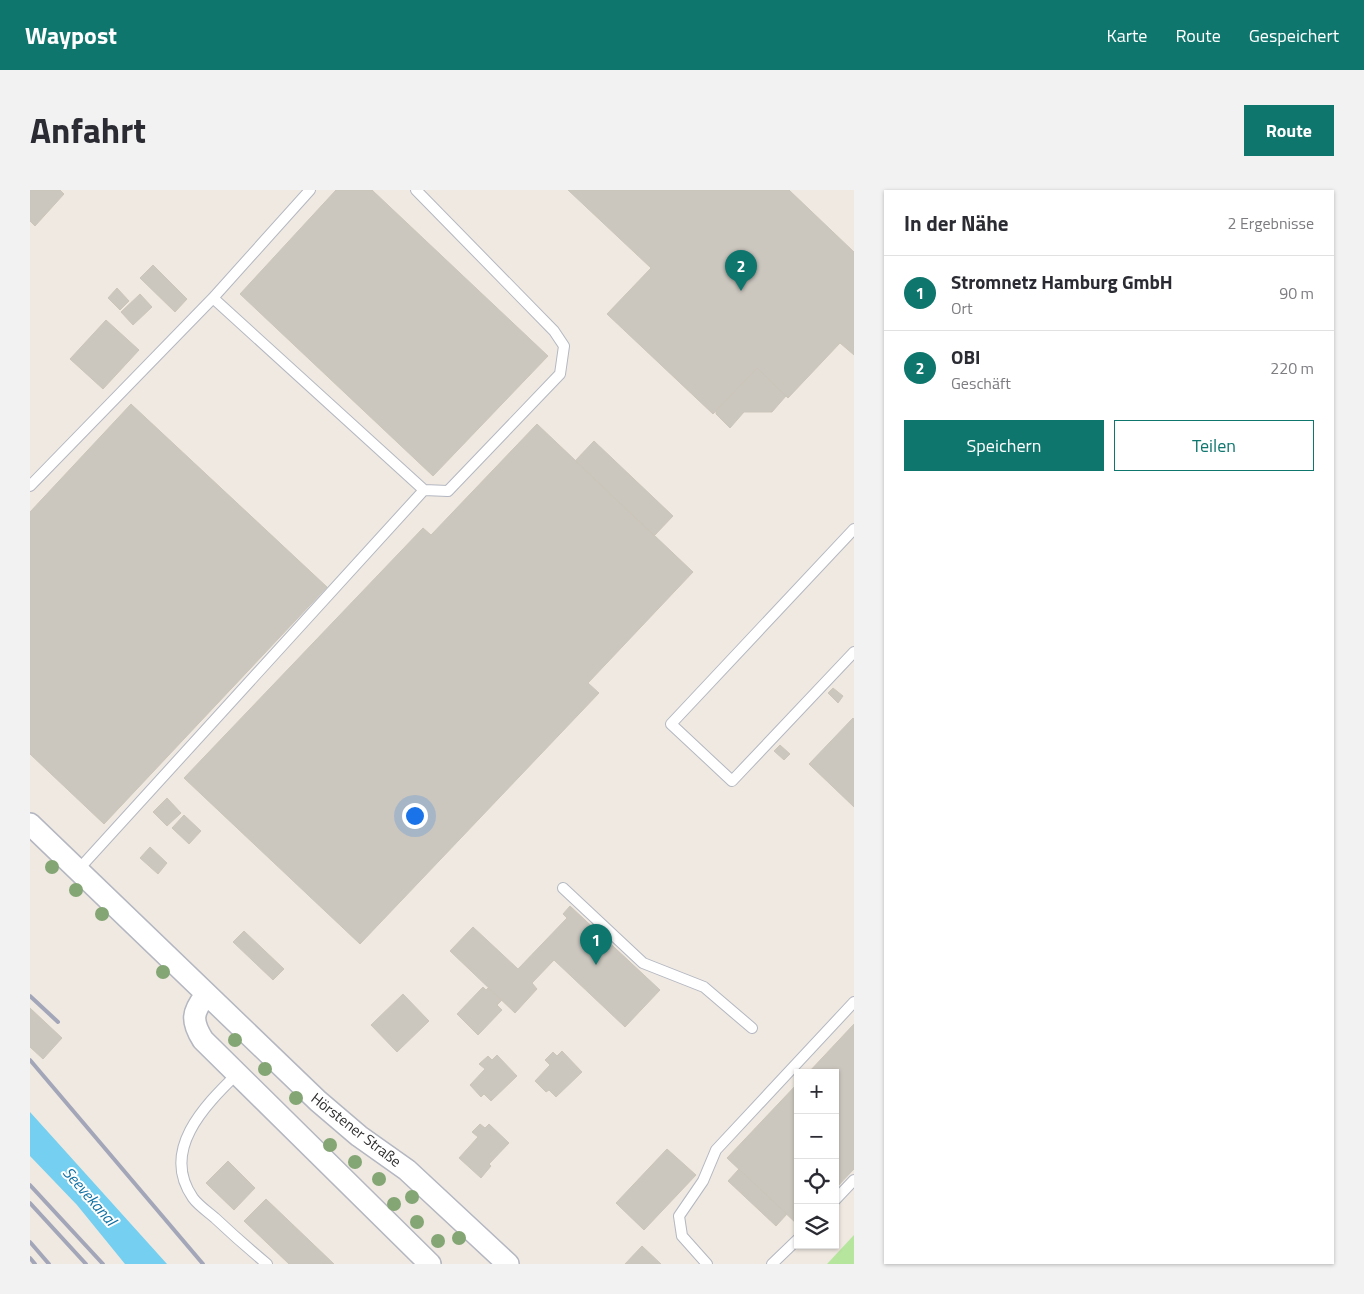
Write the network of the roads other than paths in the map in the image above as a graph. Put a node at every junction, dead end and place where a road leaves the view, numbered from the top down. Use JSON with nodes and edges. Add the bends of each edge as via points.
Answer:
{"nodes":[{"id":1,"x":310,"y":190,"type":"edge"},
{"id":2,"x":416,"y":190,"type":"edge"},
{"id":3,"x":213,"y":298,"type":"junction"},
{"id":4,"x":30,"y":486,"type":"edge"},
{"id":5,"x":424,"y":490,"type":"junction"},
{"id":6,"x":854,"y":529,"type":"edge"},
{"id":7,"x":854,"y":652,"type":"edge"},
{"id":8,"x":30,"y":824,"type":"edge"},
{"id":9,"x":78,"y":870,"type":"junction"},
{"id":10,"x":563,"y":888,"type":"dead end"},
{"id":11,"x":206,"y":995,"type":"junction"},
{"id":12,"x":854,"y":1002,"type":"edge"},
{"id":13,"x":752,"y":1028,"type":"dead end"},
{"id":14,"x":237,"y":1074,"type":"junction"},
{"id":15,"x":854,"y":1180,"type":"edge"},
{"id":16,"x":839,"y":1196,"type":"edge"},
{"id":17,"x":794,"y":1243,"type":"edge"},
{"id":18,"x":266,"y":1264,"type":"edge"},
{"id":19,"x":430,"y":1264,"type":"edge"},
{"id":20,"x":508,"y":1264,"type":"edge"},
{"id":21,"x":707,"y":1264,"type":"edge"},
{"id":22,"x":772,"y":1264,"type":"edge"}],
"edges":[{"from":1,"to":3,"type":"lane"},
{"from":2,"to":5,"type":"lane","via":[[554,331],[564,346],[560,374],[448,491]]},
{"from":3,"to":4,"type":"lane"},
{"from":3,"to":5,"type":"lane"},
{"from":5,"to":9,"type":"lane"},
{"from":6,"to":7,"type":"lane","via":[[671,724],[732,781]]},
{"from":8,"to":9,"type":"street","name":"Hörstener Straße"},
{"from":9,"to":11,"type":"street","name":"Hörstener Straße"},
{"from":10,"to":13,"type":"lane","via":[[643,963],[704,987]]},
{"from":11,"to":14,"type":"street","via":[[198,1006],[194,1022],[203,1040]]},
{"from":11,"to":20,"type":"street","name":"Hörstener Straße","via":[[318,1101],[359,1136],[407,1170]]},
{"from":12,"to":21,"type":"lane","via":[[716,1150],[703,1181],[679,1216],[682,1236]]},
{"from":14,"to":18,"type":"lane","via":[[197,1118],[188,1133],[181,1155],[182,1174],[194,1199]]},
{"from":14,"to":19,"type":"street"},
{"from":15,"to":16,"type":"lane"},
{"from":17,"to":22,"type":"lane"}]}
